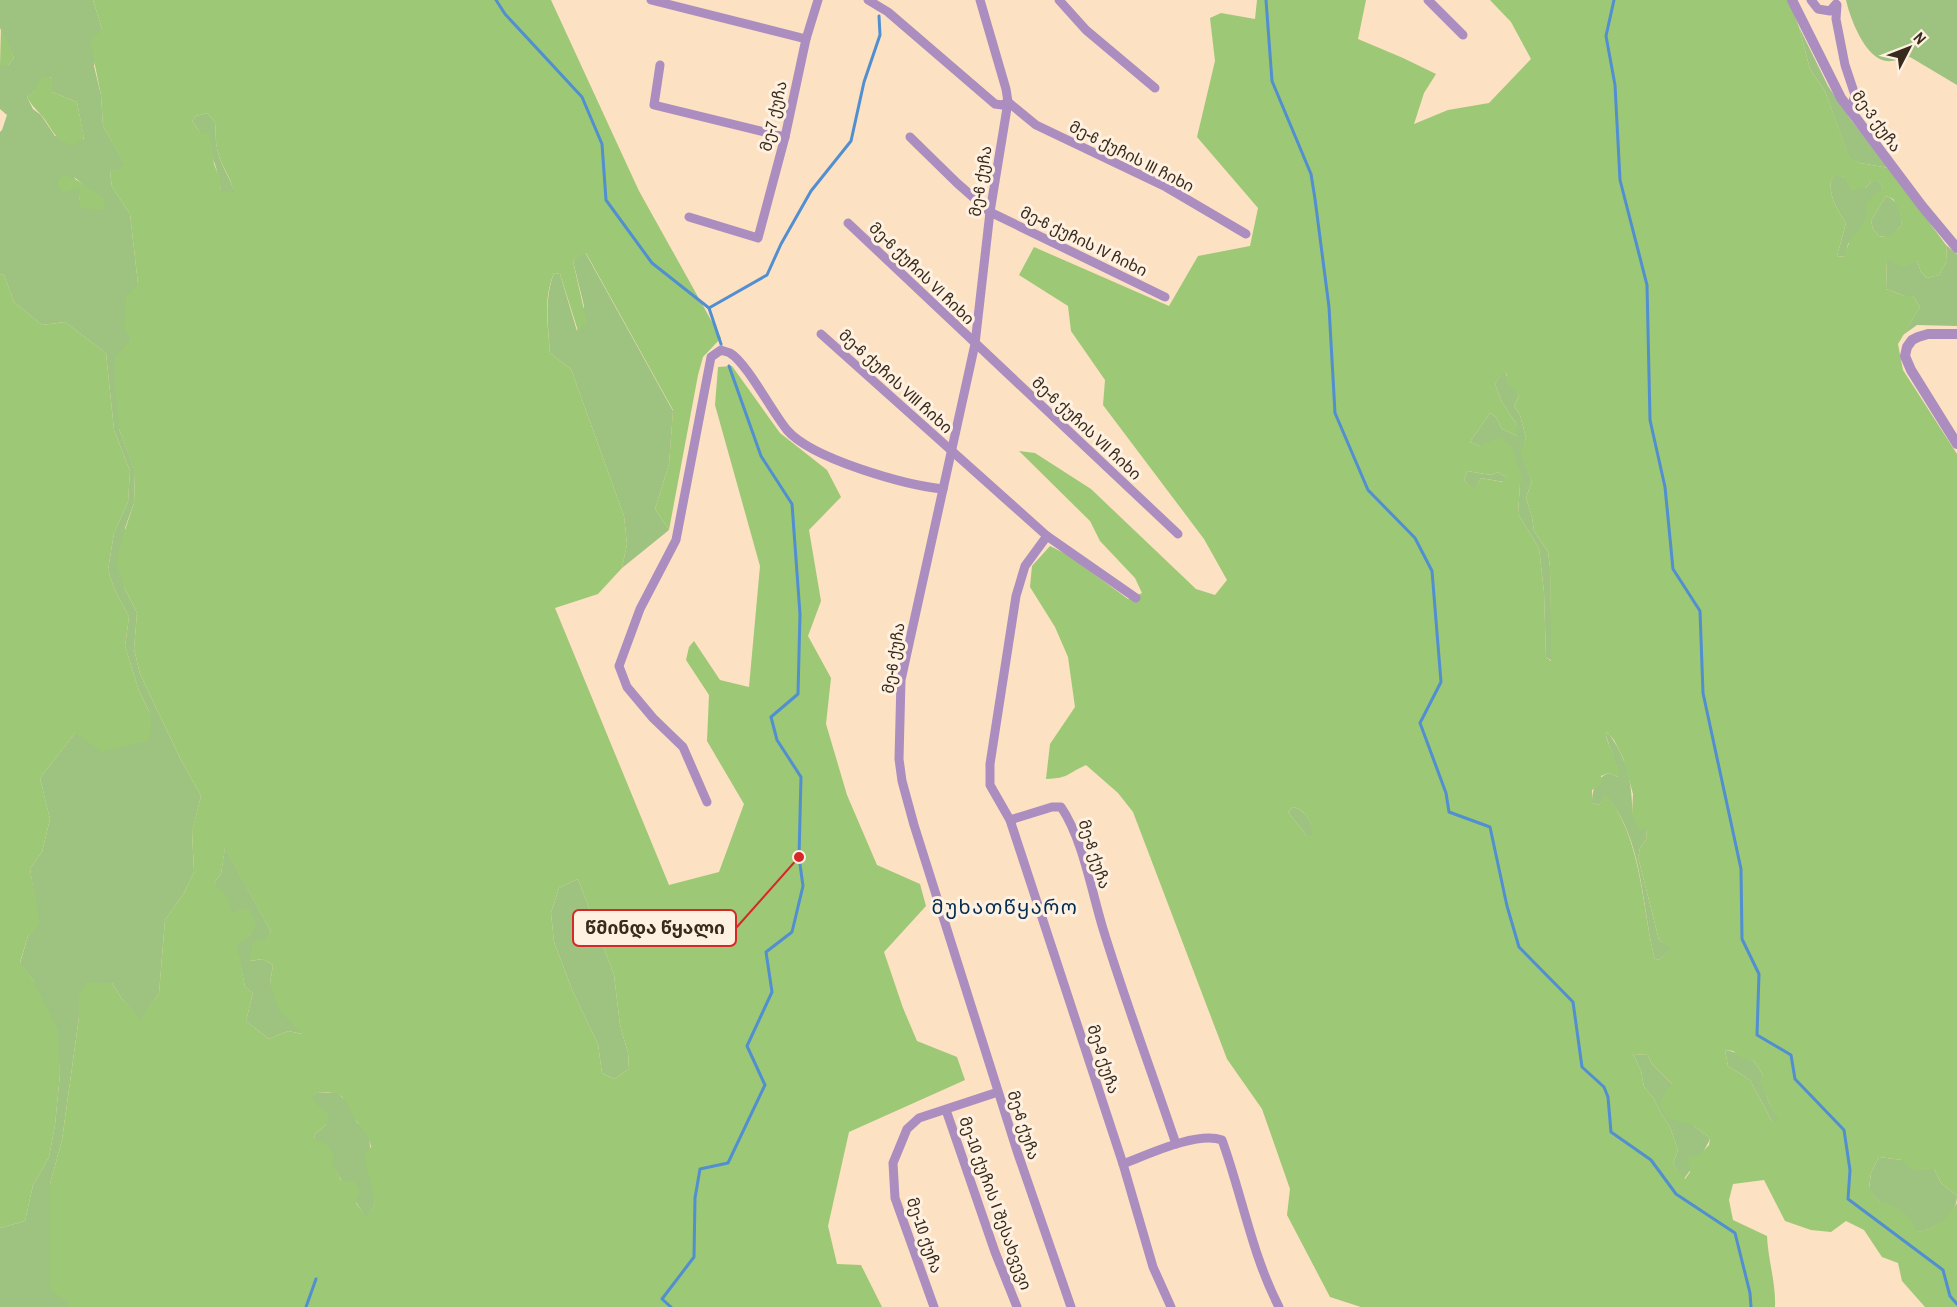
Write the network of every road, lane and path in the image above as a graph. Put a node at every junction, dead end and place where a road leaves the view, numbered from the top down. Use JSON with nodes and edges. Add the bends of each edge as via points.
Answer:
{"nodes":[{"id":1,"x":651,"y":0,"type":"edge"},
{"id":2,"x":818,"y":0,"type":"edge"},
{"id":3,"x":868,"y":0,"type":"edge"},
{"id":4,"x":980,"y":0,"type":"edge"},
{"id":5,"x":1059,"y":0,"type":"edge"},
{"id":6,"x":1428,"y":0,"type":"edge"},
{"id":7,"x":1792,"y":0,"type":"edge"},
{"id":8,"x":1811,"y":0,"type":"edge"},
{"id":9,"x":1836,"y":2,"type":"edge"},
{"id":10,"x":1463,"y":35,"type":"dead end"},
{"id":11,"x":806,"y":39,"type":"junction"},
{"id":12,"x":660,"y":65,"type":"dead end"},
{"id":13,"x":1155,"y":88,"type":"dead end"},
{"id":14,"x":1008,"y":102,"type":"junction"},
{"id":15,"x":1850,"y":111,"type":"junction"},
{"id":16,"x":784,"y":137,"type":"junction"},
{"id":17,"x":910,"y":137,"type":"dead end"},
{"id":18,"x":990,"y":212,"type":"junction"},
{"id":19,"x":689,"y":217,"type":"dead end"},
{"id":20,"x":848,"y":223,"type":"dead end"},
{"id":21,"x":1246,"y":234,"type":"dead end"},
{"id":22,"x":1957,"y":248,"type":"edge"},
{"id":23,"x":1165,"y":297,"type":"dead end"},
{"id":24,"x":821,"y":334,"type":"dead end"},
{"id":25,"x":1957,"y":334,"type":"edge"},
{"id":26,"x":975,"y":344,"type":"junction"},
{"id":27,"x":1957,"y":444,"type":"edge"},
{"id":28,"x":952,"y":450,"type":"junction"},
{"id":29,"x":944,"y":489,"type":"junction"},
{"id":30,"x":1178,"y":534,"type":"dead end"},
{"id":31,"x":1047,"y":536,"type":"junction"},
{"id":32,"x":1137,"y":598,"type":"dead end"},
{"id":33,"x":707,"y":802,"type":"dead end"},
{"id":34,"x":1010,"y":820,"type":"junction"},
{"id":35,"x":998,"y":1092,"type":"junction"},
{"id":36,"x":946,"y":1110,"type":"junction"},
{"id":37,"x":1176,"y":1144,"type":"junction"},
{"id":38,"x":1123,"y":1164,"type":"junction"},
{"id":39,"x":934,"y":1307,"type":"edge"},
{"id":40,"x":1017,"y":1307,"type":"edge"},
{"id":41,"x":1071,"y":1307,"type":"edge"},
{"id":42,"x":1171,"y":1307,"type":"edge"},
{"id":43,"x":1279,"y":1307,"type":"edge"}],
"edges":[{"from":1,"to":11,"type":"street"},
{"from":2,"to":11,"type":"street","name":"მე-7 ქუჩა"},
{"from":3,"to":14,"type":"street","via":[[888,12],[994,104]]},
{"from":4,"to":14,"type":"street","name":"მე-6 ქუჩა"},
{"from":5,"to":13,"type":"street","via":[[1086,30]]},
{"from":6,"to":10,"type":"street"},
{"from":7,"to":15,"type":"street","name":"მე-3 ქუჩა"},
{"from":8,"to":9,"type":"street","via":[[1818,9],[1830,11]]},
{"from":9,"to":15,"type":"street","via":[[1845,65],[1855,95]]},
{"from":11,"to":16,"type":"street","name":"მე-7 ქუჩა"},
{"from":12,"to":16,"type":"street","via":[[654,105]]},
{"from":14,"to":18,"type":"street","name":"მე-6 ქუჩა"},
{"from":14,"to":21,"type":"street","name":"მე-6 ქუჩის III ჩიხი","via":[[1036,125],[1166,187]]},
{"from":15,"to":22,"type":"street","name":"მე-3 ქუჩა"},
{"from":16,"to":19,"type":"street","name":"მე-7 ქუჩა","via":[[758,238]]},
{"from":17,"to":18,"type":"street","name":"მე-6 ქუჩის IV ჩიხი"},
{"from":18,"to":23,"type":"street","name":"მე-6 ქუჩის IV ჩიხი"},
{"from":18,"to":26,"type":"street","name":"მე-6 ქუჩა"},
{"from":20,"to":26,"type":"street","name":"მე-6 ქუჩის VI ჩიხი"},
{"from":24,"to":28,"type":"street","name":"მე-6 ქუჩის VIII ჩიხი"},
{"from":25,"to":27,"type":"street","via":[[1918,337],[1907,347],[1905,356]]},
{"from":26,"to":28,"type":"street","name":"მე-6 ქუჩა"},
{"from":26,"to":30,"type":"street","name":"მე-6 ქუჩის VII ჩიხი"},
{"from":28,"to":29,"type":"street","name":"მე-6 ქუჩა"},
{"from":28,"to":31,"type":"street"},
{"from":29,"to":33,"type":"street","via":[[922,487],[866,470],[810,447],[788,431],[730,353],[721,350],[711,357],[675,540],[640,609],[619,666],[627,687],[683,747]]},
{"from":29,"to":35,"type":"street","name":"მე-6 ქუჩა","via":[[901,680],[899,759],[914,825]]},
{"from":31,"to":32,"type":"street"},
{"from":31,"to":34,"type":"street","via":[[1025,566],[1016,596],[990,764],[990,785]]},
{"from":34,"to":37,"type":"street","name":"მე-8 ქუჩა","via":[[1052,807],[1061,807],[1067,815]]},
{"from":34,"to":38,"type":"street","name":"მე-9 ქუჩა"},
{"from":35,"to":36,"type":"street","name":"მე-10 ქუჩა"},
{"from":35,"to":41,"type":"street","name":"მე-6 ქუჩა"},
{"from":36,"to":39,"type":"street","name":"მე-10 ქუჩა","via":[[919,1118],[907,1129],[893,1163],[895,1198]]},
{"from":36,"to":40,"type":"street","name":"მე-10 ქუჩის I შესახვევი"},
{"from":37,"to":38,"type":"street"},
{"from":37,"to":43,"type":"street","via":[[1214,1137],[1222,1140],[1269,1288]]},
{"from":38,"to":42,"type":"street","name":"მე-9 ქუჩა","via":[[1153,1267]]}]}
